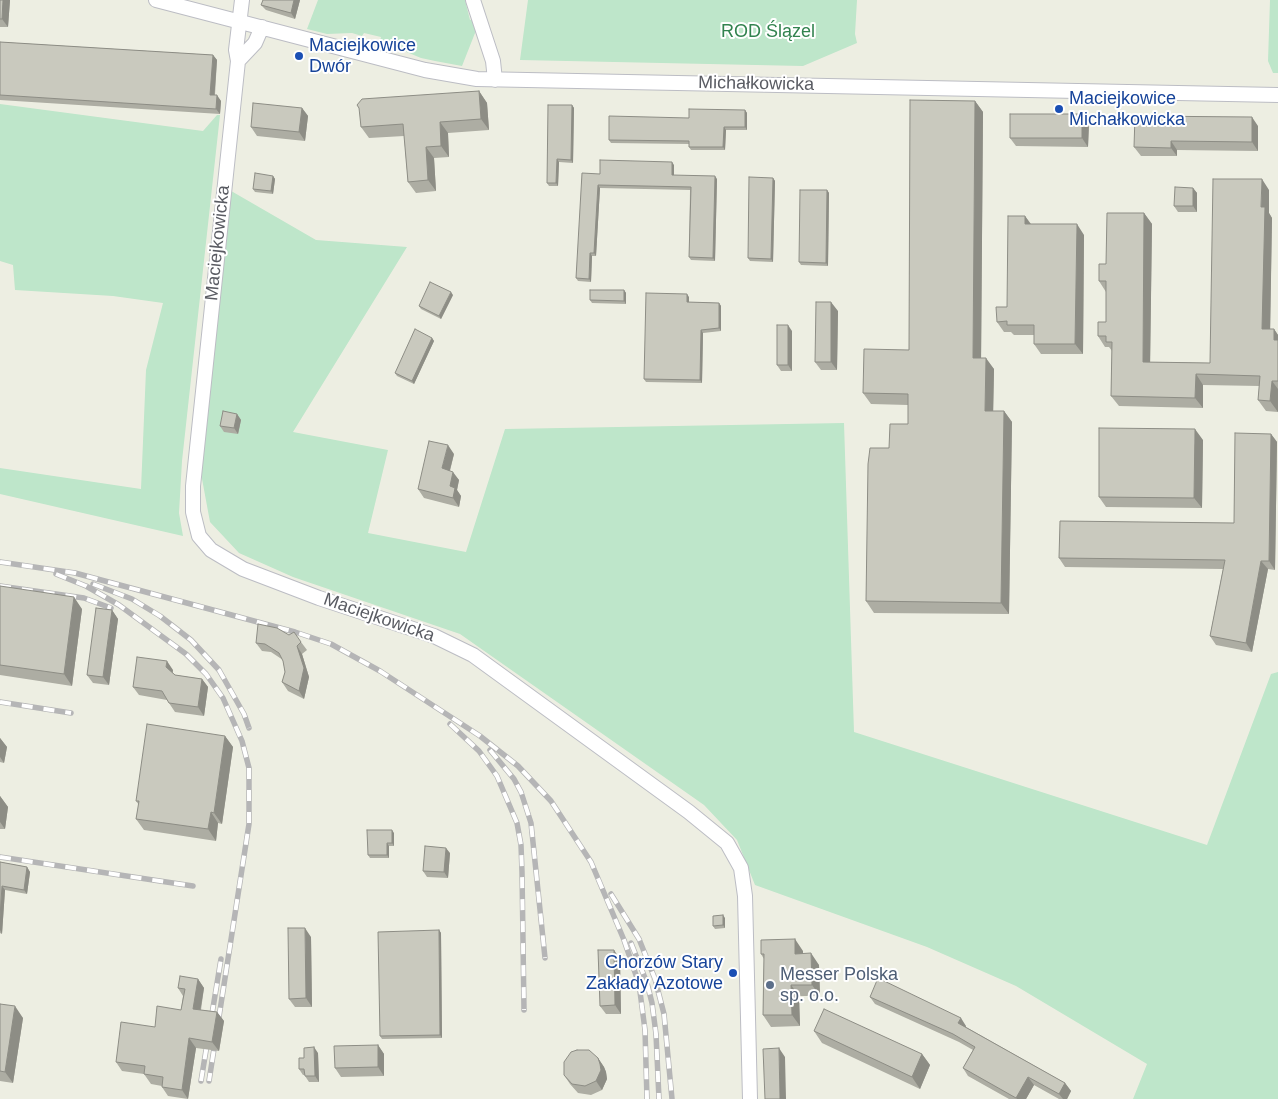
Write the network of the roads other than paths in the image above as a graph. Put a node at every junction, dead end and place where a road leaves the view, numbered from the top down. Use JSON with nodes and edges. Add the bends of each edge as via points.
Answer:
{"nodes":[{"id":1,"x":156,"y":0,"type":"edge"},
{"id":2,"x":242,"y":0,"type":"edge"},
{"id":3,"x":473,"y":0,"type":"edge"},
{"id":4,"x":240,"y":21,"type":"junction"},
{"id":5,"x":262,"y":27,"type":"junction"},
{"id":6,"x":238,"y":62,"type":"junction"},
{"id":7,"x":495,"y":80,"type":"junction"},
{"id":8,"x":1278,"y":95,"type":"edge"},
{"id":9,"x":750,"y":1099,"type":"edge"}],
"edges":[{"from":1,"to":4,"type":"street","name":"Michałkowicka"},
{"from":2,"to":4,"type":"street","name":"Maciejkowicka"},
{"from":3,"to":7,"type":"street","via":[[493,61]]},
{"from":4,"to":5,"type":"street","name":"Michałkowicka"},
{"from":4,"to":6,"type":"street","name":"Maciejkowicka","via":[[236,50]]},
{"from":5,"to":6,"type":"street","via":[[255,43]]},
{"from":5,"to":7,"type":"street","name":"Michałkowicka","via":[[425,70]]},
{"from":6,"to":9,"type":"street","name":"Maciejkowicka","via":[[193,481],[193,512],[199,536],[211,550],[243,569],[434,636],[473,654],[689,812],[726,843],[740,868],[745,896]]},
{"from":7,"to":8,"type":"street","name":"Michałkowicka"}]}
